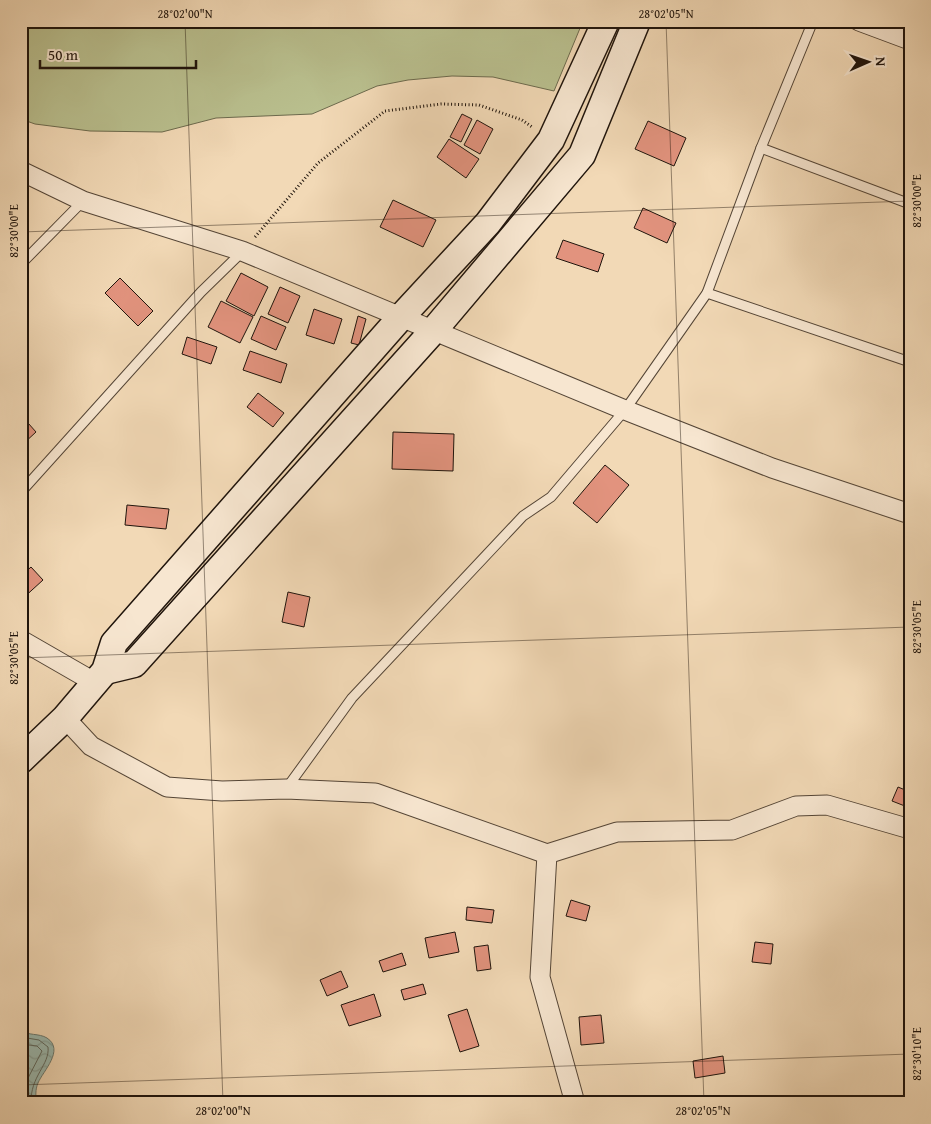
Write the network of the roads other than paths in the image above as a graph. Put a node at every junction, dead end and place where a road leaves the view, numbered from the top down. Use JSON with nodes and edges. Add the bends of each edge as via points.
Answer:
{"nodes":[{"id":1,"x":606,"y":21,"type":"edge"},
{"id":2,"x":637,"y":21,"type":"edge"},
{"id":3,"x":813,"y":21,"type":"edge"},
{"id":4,"x":859,"y":21,"type":"edge"},
{"id":5,"x":910,"y":40,"type":"edge"},
{"id":6,"x":761,"y":148,"type":"junction"},
{"id":7,"x":21,"y":171,"type":"edge"},
{"id":8,"x":83,"y":200,"type":"junction"},
{"id":9,"x":910,"y":204,"type":"edge"},
{"id":10,"x":242,"y":252,"type":"junction"},
{"id":11,"x":21,"y":264,"type":"edge"},
{"id":12,"x":708,"y":293,"type":"junction"},
{"id":13,"x":401,"y":317,"type":"junction"},
{"id":14,"x":434,"y":330,"type":"junction"},
{"id":15,"x":910,"y":362,"type":"edge"},
{"id":16,"x":625,"y":410,"type":"junction"},
{"id":17,"x":21,"y":492,"type":"edge"},
{"id":18,"x":910,"y":514,"type":"edge"},
{"id":19,"x":21,"y":640,"type":"edge"},
{"id":20,"x":100,"y":677,"type":"junction"},
{"id":21,"x":65,"y":718,"type":"junction"},
{"id":22,"x":21,"y":760,"type":"edge"},
{"id":23,"x":286,"y":790,"type":"junction"},
{"id":24,"x":910,"y":829,"type":"edge"},
{"id":25,"x":548,"y":854,"type":"junction"},
{"id":26,"x":576,"y":1103,"type":"edge"}],
"edges":[{"from":1,"to":13,"type":"main road","via":[[551,140],[488,223]]},
{"from":2,"to":14,"type":"main road","via":[[582,156]]},
{"from":3,"to":6,"type":"lane"},
{"from":4,"to":5,"type":"street"},
{"from":6,"to":9,"type":"lane"},
{"from":6,"to":12,"type":"lane"},
{"from":7,"to":8,"type":"street"},
{"from":8,"to":10,"type":"street"},
{"from":8,"to":11,"type":"lane"},
{"from":10,"to":13,"type":"street"},
{"from":10,"to":17,"type":"lane","via":[[201,292]]},
{"from":12,"to":15,"type":"lane"},
{"from":12,"to":16,"type":"lane"},
{"from":13,"to":14,"type":"street"},
{"from":13,"to":20,"type":"main road","via":[[114,643]]},
{"from":14,"to":16,"type":"street"},
{"from":14,"to":20,"type":"main road","via":[[134,664]]},
{"from":16,"to":18,"type":"street","via":[[772,468]]},
{"from":16,"to":23,"type":"lane","via":[[550,497],[522,516],[352,698]]},
{"from":19,"to":20,"type":"street"},
{"from":20,"to":21,"type":"main road"},
{"from":21,"to":22,"type":"main road"},
{"from":21,"to":23,"type":"street","via":[[91,746],[167,787],[222,791]]},
{"from":23,"to":25,"type":"street","via":[[375,793]]},
{"from":24,"to":25,"type":"street","via":[[828,805],[796,806],[732,830],[617,832]]},
{"from":25,"to":26,"type":"street","via":[[540,976]]}]}
